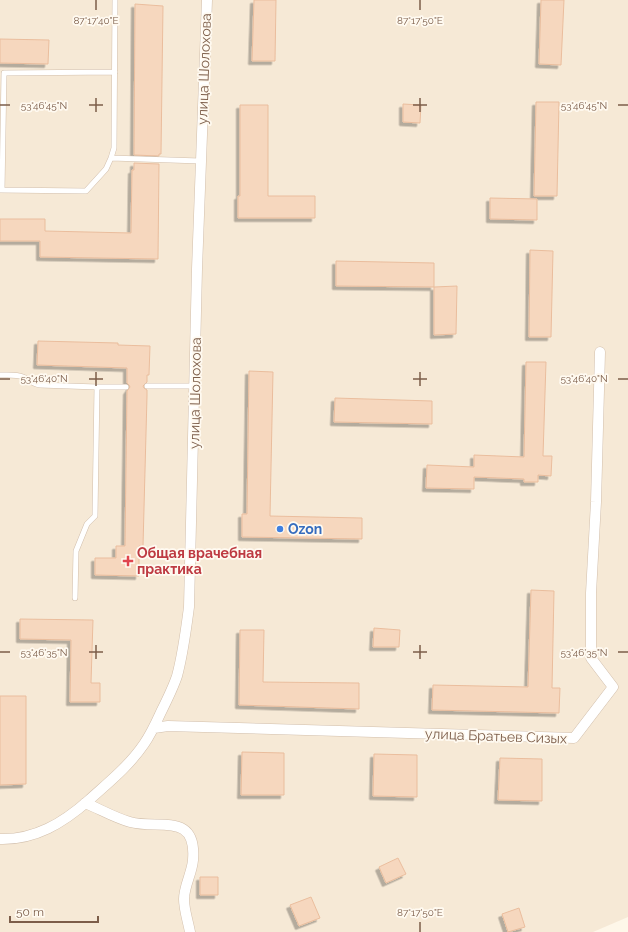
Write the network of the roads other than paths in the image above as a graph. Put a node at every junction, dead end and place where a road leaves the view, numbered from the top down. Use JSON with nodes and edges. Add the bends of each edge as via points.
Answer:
{"nodes":[{"id":1,"x":116,"y":0,"type":"edge"},
{"id":2,"x":206,"y":0,"type":"edge"},
{"id":3,"x":115,"y":72,"type":"junction"},
{"id":4,"x":111,"y":158,"type":"junction"},
{"id":5,"x":200,"y":160,"type":"junction"},
{"id":6,"x":1,"y":190,"type":"edge"},
{"id":7,"x":600,"y":352,"type":"dead end"},
{"id":8,"x":0,"y":375,"type":"edge"},
{"id":9,"x":147,"y":386,"type":"dead end"},
{"id":10,"x":195,"y":386,"type":"junction"},
{"id":11,"x":97,"y":387,"type":"junction"},
{"id":12,"x":126,"y":387,"type":"dead end"},
{"id":13,"x":75,"y":598,"type":"dead end"},
{"id":14,"x":154,"y":728,"type":"junction"},
{"id":15,"x":85,"y":803,"type":"junction"},
{"id":16,"x":0,"y":839,"type":"edge"},
{"id":17,"x":190,"y":932,"type":"edge"}],
"edges":[{"from":1,"to":3,"type":"lane"},
{"from":2,"to":5,"type":"street","name":"улица Шолохова"},
{"from":3,"to":4,"type":"lane","via":[[114,148]]},
{"from":3,"to":6,"type":"lane","via":[[4,73]]},
{"from":4,"to":5,"type":"lane"},
{"from":4,"to":6,"type":"lane","via":[[106,169],[86,191]]},
{"from":5,"to":10,"type":"street","name":"улица Шолохова"},
{"from":7,"to":14,"type":"street","name":"улица Братьев Сизых","via":[[591,658],[613,687],[574,738],[168,726]]},
{"from":8,"to":11,"type":"lane","via":[[14,375],[40,385]]},
{"from":9,"to":10,"type":"lane"},
{"from":10,"to":14,"type":"street","name":"улица Шолохова","via":[[189,607],[177,675]]},
{"from":11,"to":12,"type":"lane"},
{"from":11,"to":13,"type":"lane","via":[[95,516],[87,524],[76,551]]},
{"from":14,"to":15,"type":"street","name":"улица Шолохова","via":[[145,744],[123,770]]},
{"from":15,"to":16,"type":"street","name":"улица Шолохова","via":[[57,823],[35,834]]},
{"from":15,"to":17,"type":"street","via":[[128,822],[166,824],[178,827],[189,835],[193,860],[184,898]]}]}
